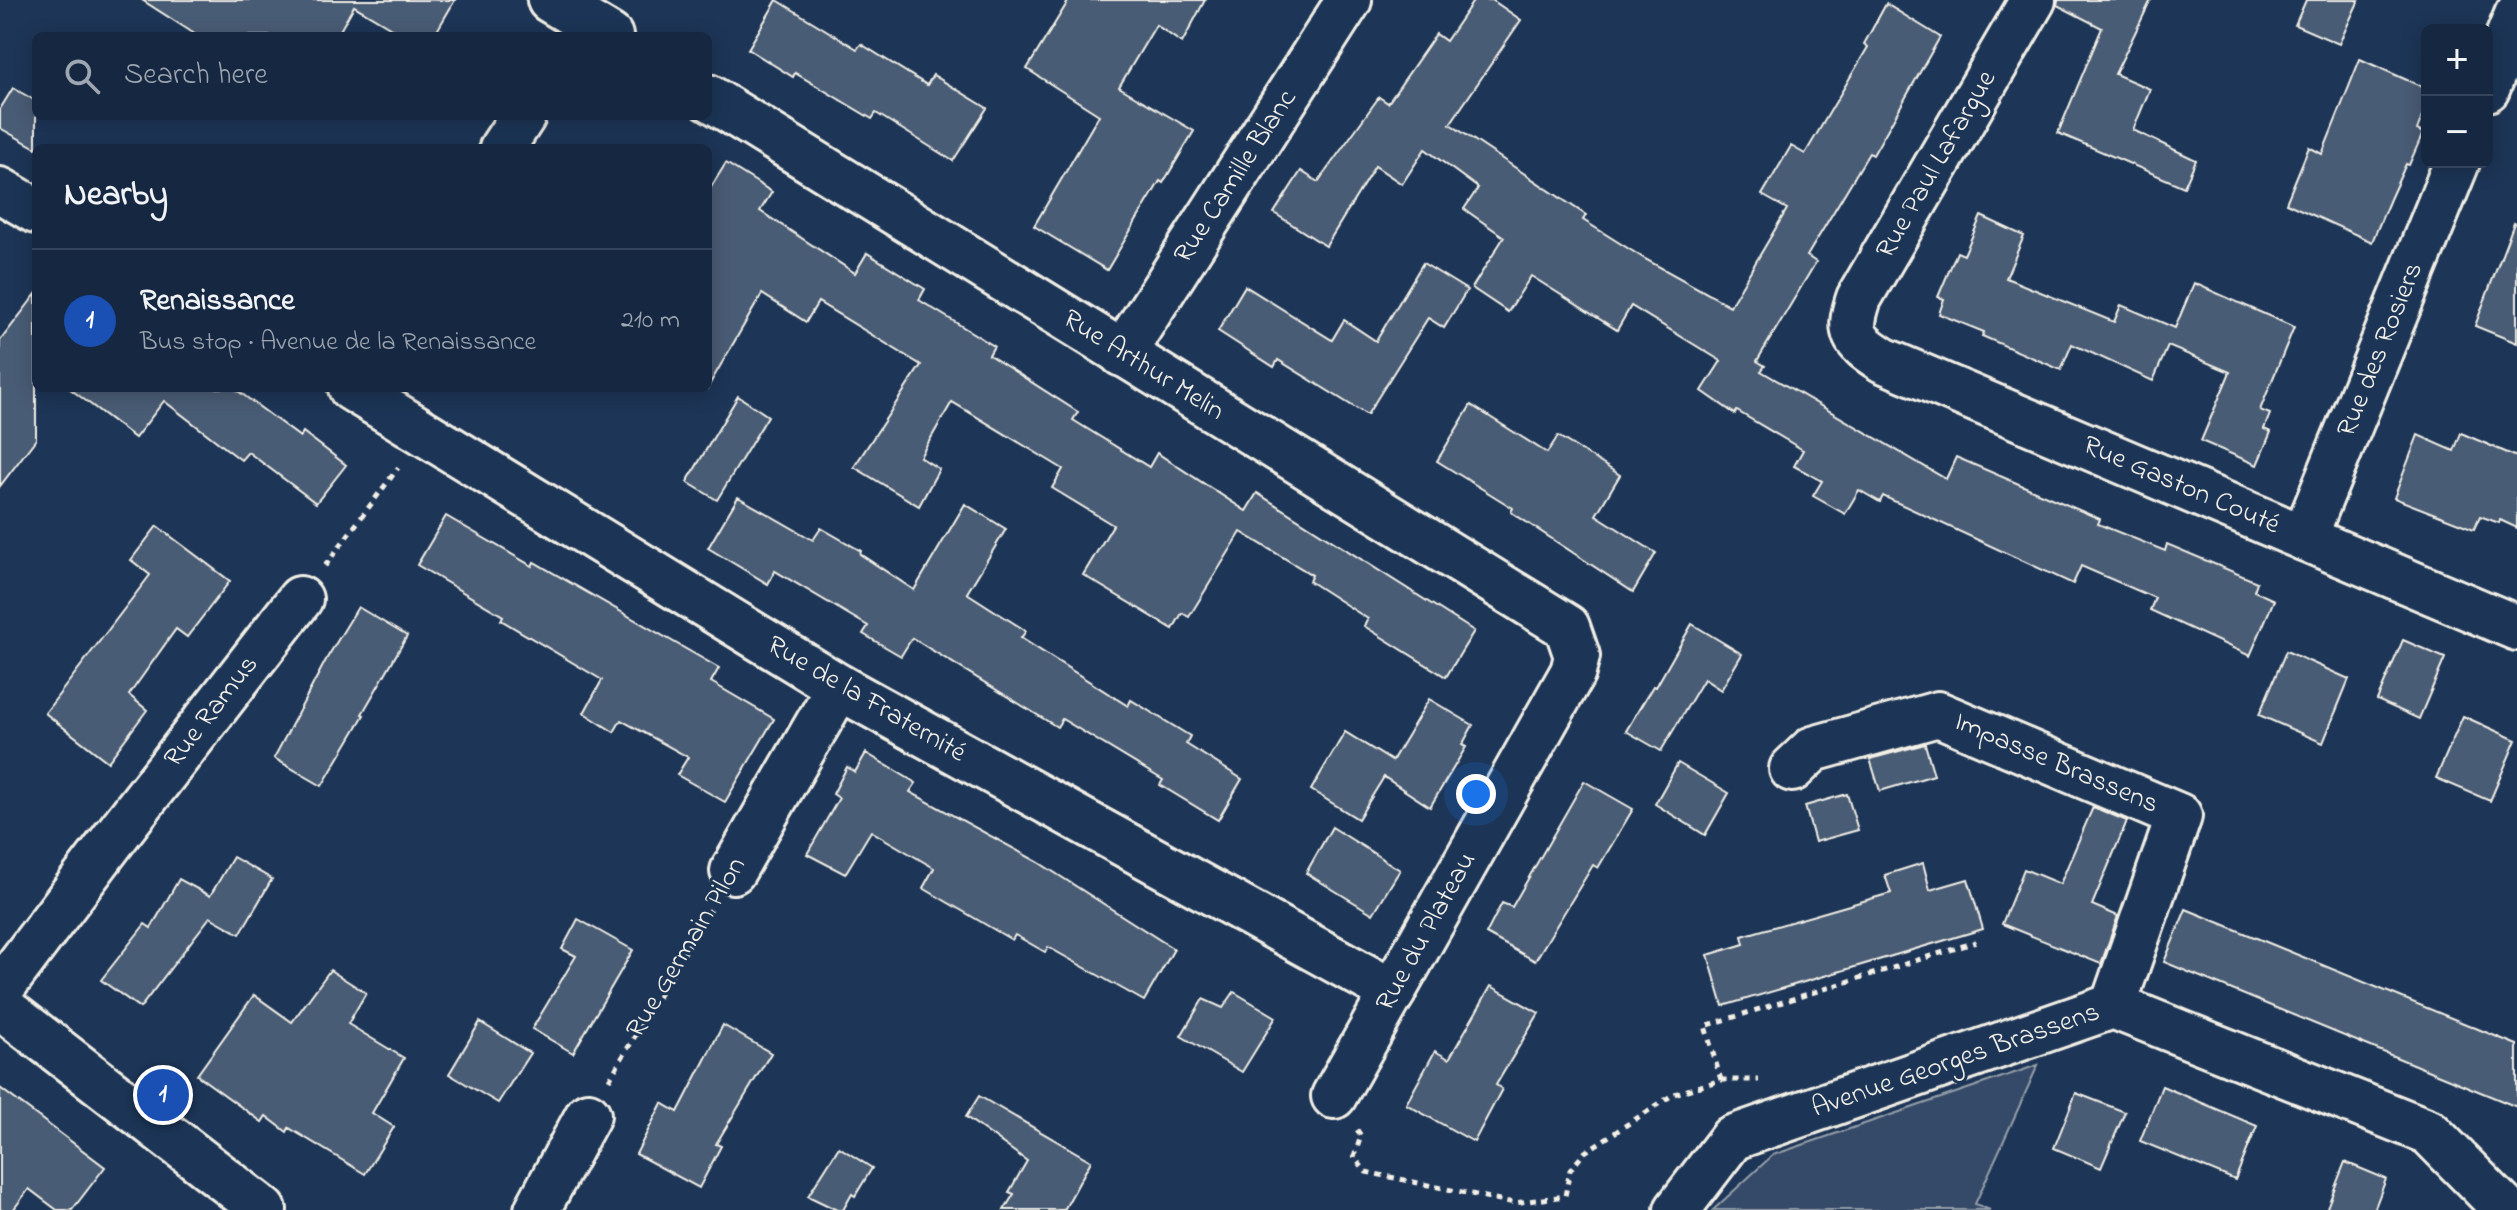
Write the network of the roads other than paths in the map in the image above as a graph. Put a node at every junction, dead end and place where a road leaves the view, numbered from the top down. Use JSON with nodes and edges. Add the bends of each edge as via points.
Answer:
{"nodes":[{"id":1,"x":1349,"y":0,"type":"edge"},
{"id":2,"x":2033,"y":0,"type":"edge"},
{"id":3,"x":2517,"y":15,"type":"edge"},
{"id":4,"x":2493,"y":74,"type":"edge"},
{"id":5,"x":712,"y":99,"type":"edge"},
{"id":6,"x":520,"y":120,"type":"edge"},
{"id":7,"x":505,"y":144,"type":"edge"},
{"id":8,"x":2455,"y":168,"type":"edge"},
{"id":9,"x":1852,"y":333,"type":"joint"},
{"id":10,"x":1122,"y":354,"type":"junction"},
{"id":11,"x":357,"y":392,"type":"edge"},
{"id":12,"x":2304,"y":538,"type":"junction"},
{"id":13,"x":300,"y":599,"type":"road end"},
{"id":14,"x":2517,"y":628,"type":"edge"},
{"id":15,"x":1573,"y":639,"type":"joint"},
{"id":16,"x":839,"y":687,"type":"junction"},
{"id":17,"x":1792,"y":769,"type":"dead end"},
{"id":18,"x":733,"y":871,"type":"road end"},
{"id":19,"x":0,"y":990,"type":"edge"},
{"id":20,"x":1393,"y":992,"type":"junction"},
{"id":21,"x":0,"y":1006,"type":"edge"},
{"id":22,"x":2113,"y":1006,"type":"junction"},
{"id":23,"x":1334,"y":1096,"type":"dead end"},
{"id":24,"x":588,"y":1115,"type":"road end"},
{"id":25,"x":264,"y":1210,"type":"edge"},
{"id":26,"x":537,"y":1210,"type":"edge"},
{"id":27,"x":1677,"y":1210,"type":"edge"},
{"id":28,"x":2506,"y":1210,"type":"edge"}],
"edges":[{"from":1,"to":10,"type":"street","name":"Rue Camille Blanc"},
{"from":2,"to":9,"type":"street","name":"Rue Paul Lafargue","via":[[1859,298]]},
{"from":3,"to":4,"type":"street"},
{"from":5,"to":10,"type":"street","name":"Rue Arthur Melin"},
{"from":6,"to":7,"type":"street"},
{"from":8,"to":12,"type":"street","name":"Rue des Rosiers"},
{"from":9,"to":12,"type":"street","name":"Rue Gaston Couté","via":[[1883,360]]},
{"from":10,"to":15,"type":"street","name":"Rue Arthur Melin","via":[[1554,618]]},
{"from":11,"to":16,"type":"street","name":"Rue de la Fraternité"},
{"from":12,"to":14,"type":"street","name":"Rue Gaston Couté"},
{"from":13,"to":19,"type":"street","name":"Rue Ramus"},
{"from":15,"to":20,"type":"street","name":"Rue du Plateau","via":[[1573,672]]},
{"from":16,"to":18,"type":"street","name":"Rue Germain Pilon"},
{"from":16,"to":20,"type":"street","name":"Rue de la Fraternité"},
{"from":17,"to":22,"type":"street","name":"Impasse Brassens","via":[[1813,749],[1938,714],[2179,816]]},
{"from":20,"to":23,"type":"street","name":"Rue du Plateau"},
{"from":21,"to":25,"type":"street"},
{"from":22,"to":27,"type":"street","name":"Avenue Georges Brassens","via":[[1732,1138]]},
{"from":22,"to":28,"type":"street","name":"Avenue Georges Brassens","via":[[2429,1132]]},
{"from":24,"to":26,"type":"street"}]}
